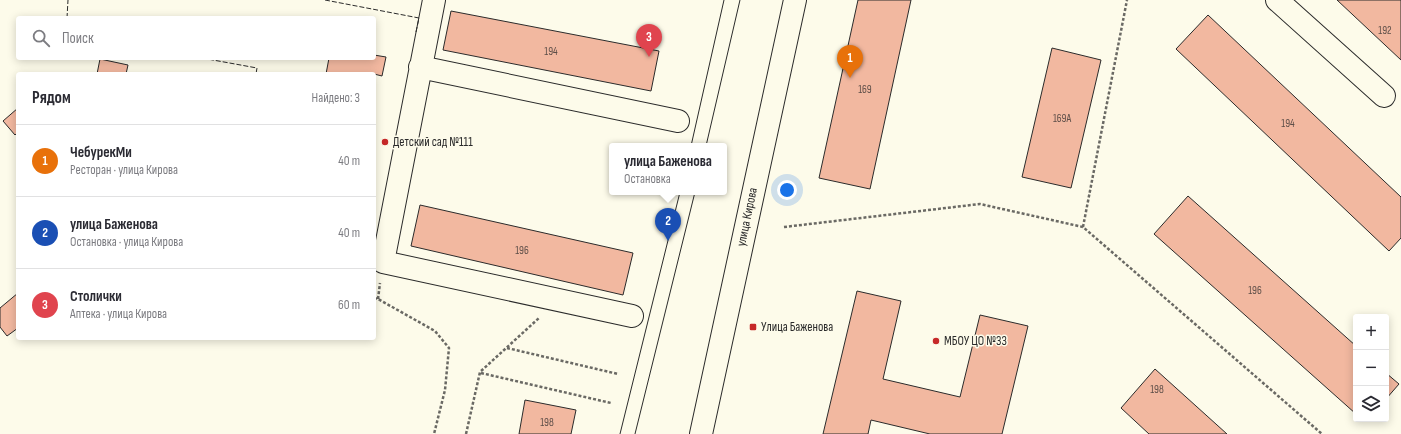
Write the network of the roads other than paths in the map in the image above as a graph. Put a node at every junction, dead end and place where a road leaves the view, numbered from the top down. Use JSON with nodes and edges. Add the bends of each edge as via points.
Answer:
{"nodes":[{"id":1,"x":434,"y":0,"type":"edge"},
{"id":2,"x":795,"y":0,"type":"edge"},
{"id":3,"x":1277,"y":0,"type":"edge"},
{"id":4,"x":420,"y":67,"type":"junction"},
{"id":5,"x":1384,"y":96,"type":"dead end"},
{"id":6,"x":678,"y":121,"type":"dead end"},
{"id":7,"x":632,"y":316,"type":"dead end"},
{"id":8,"x":701,"y":434,"type":"edge"}],
"edges":[{"from":1,"to":4,"type":"street"},
{"from":2,"to":8,"type":"street","name":"улица Кирова"},
{"from":3,"to":5,"type":"street"},
{"from":4,"to":6,"type":"street"},
{"from":4,"to":7,"type":"street","via":[[383,262]]}]}
